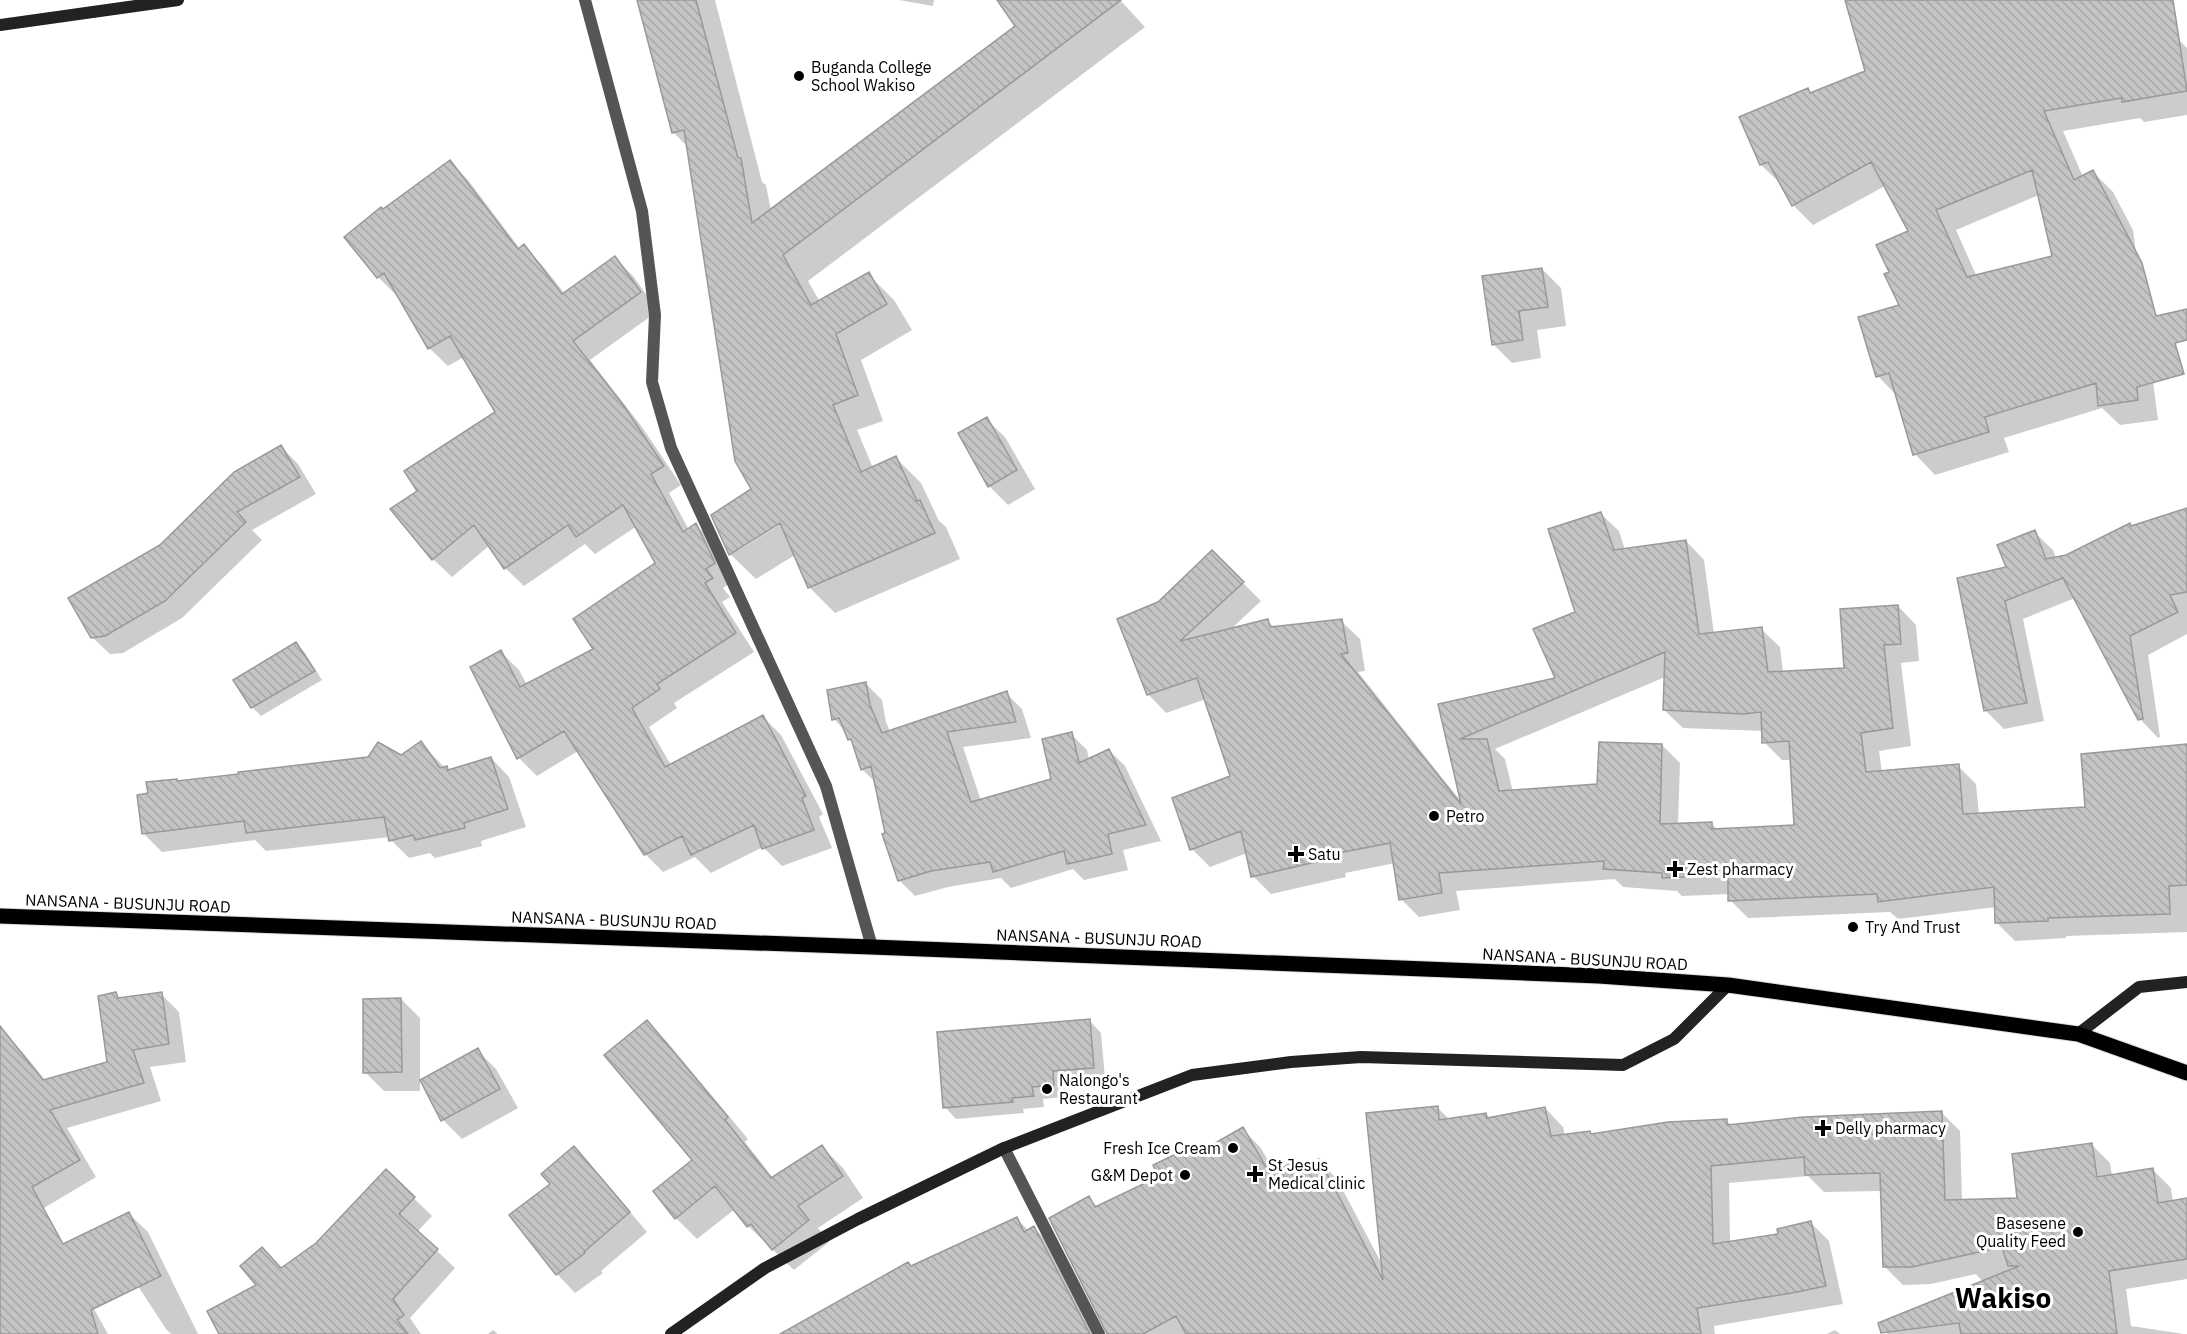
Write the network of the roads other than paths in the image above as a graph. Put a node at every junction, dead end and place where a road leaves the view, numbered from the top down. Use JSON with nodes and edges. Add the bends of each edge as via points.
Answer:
{"nodes":[{"id":1,"x":178,"y":0,"type":"edge"},
{"id":2,"x":585,"y":0,"type":"edge"},
{"id":3,"x":0,"y":25,"type":"edge"},
{"id":4,"x":0,"y":916,"type":"edge"},
{"id":5,"x":872,"y":947,"type":"junction"},
{"id":6,"x":2187,"y":982,"type":"edge"},
{"id":7,"x":1728,"y":985,"type":"junction"},
{"id":8,"x":2078,"y":1034,"type":"junction"},
{"id":9,"x":2187,"y":1073,"type":"edge"},
{"id":10,"x":1004,"y":1148,"type":"junction"},
{"id":11,"x":671,"y":1334,"type":"edge"},
{"id":12,"x":1099,"y":1334,"type":"edge"}],
"edges":[{"from":1,"to":3,"type":"street"},
{"from":2,"to":5,"type":"street","via":[[642,211],[655,315],[652,382],[671,448],[825,786]]},
{"from":4,"to":5,"type":"main road","name":"NANSANA - BUSUNJU ROAD"},
{"from":5,"to":7,"type":"main road","name":"NANSANA - BUSUNJU ROAD","via":[[1599,976]]},
{"from":6,"to":8,"type":"street","via":[[2139,987]]},
{"from":7,"to":8,"type":"main road","name":"NANSANA - BUSUNJU ROAD"},
{"from":7,"to":10,"type":"street","via":[[1674,1039],[1623,1065],[1361,1057],[1203,1073]]},
{"from":8,"to":9,"type":"main road","name":"NANSANA - BUSUNJU ROAD"},
{"from":10,"to":11,"type":"street","via":[[765,1268]]},
{"from":10,"to":12,"type":"street"}]}
